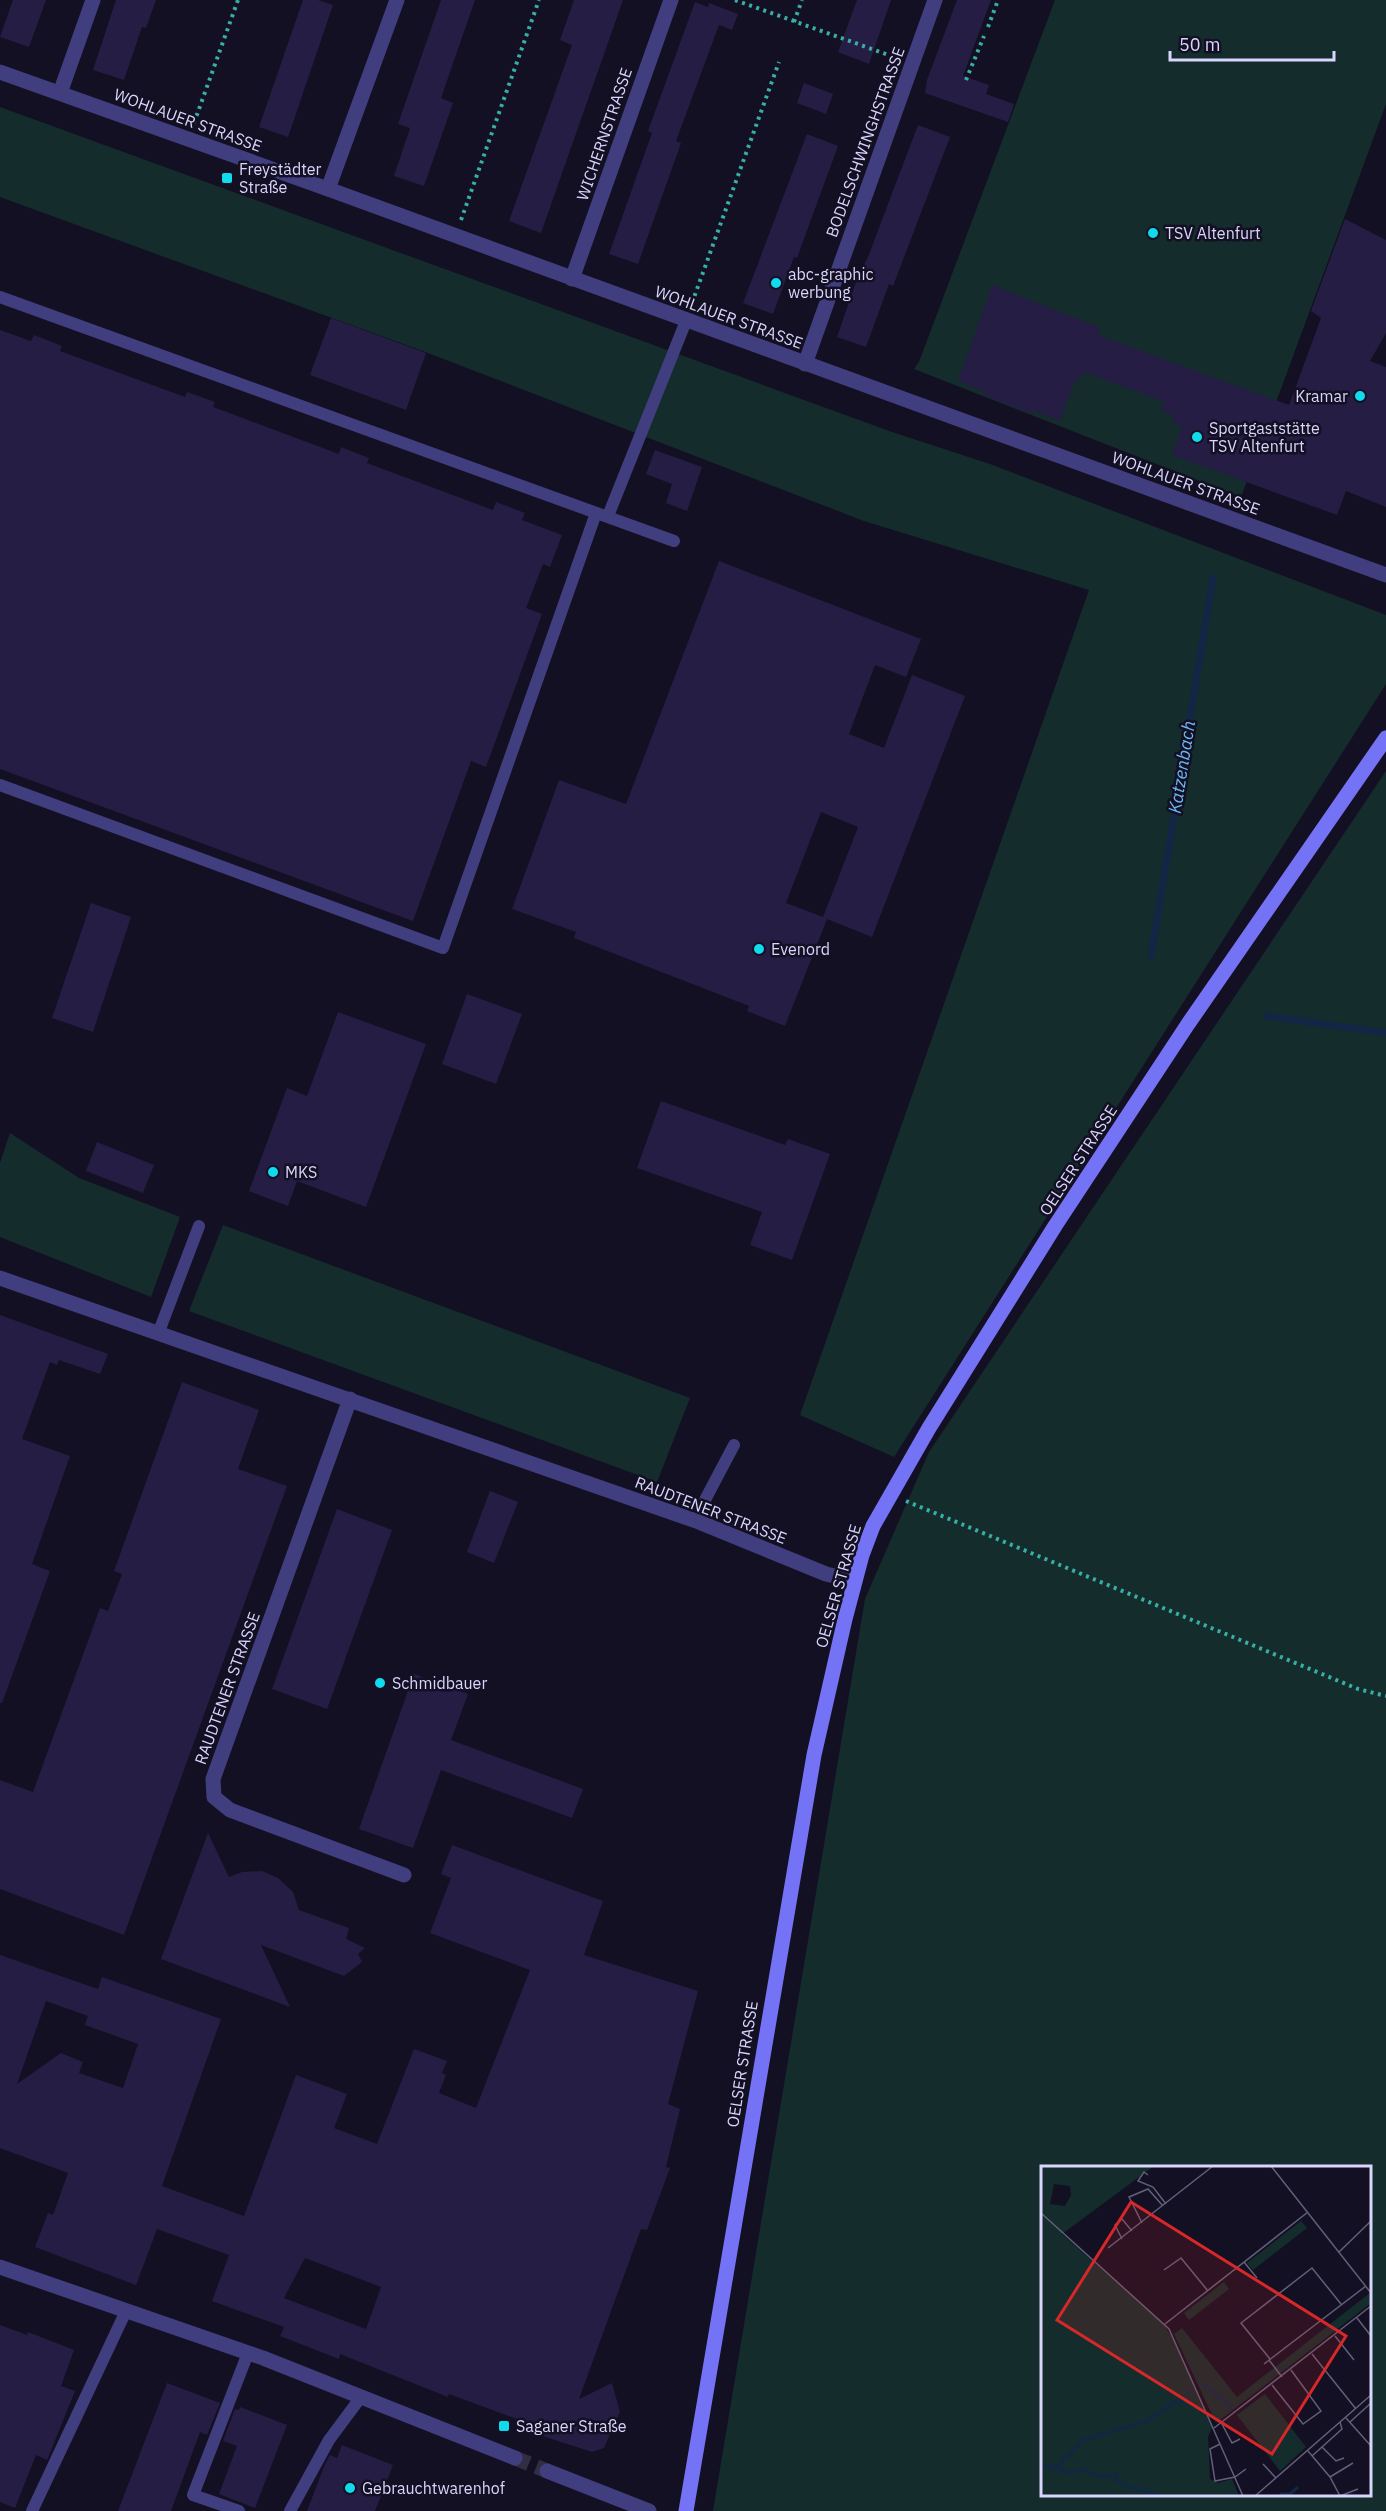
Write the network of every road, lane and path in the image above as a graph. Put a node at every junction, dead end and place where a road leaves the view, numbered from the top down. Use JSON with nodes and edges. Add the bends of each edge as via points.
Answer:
{"nodes":[{"id":1,"x":93,"y":0,"type":"edge"},
{"id":2,"x":238,"y":0,"type":"edge"},
{"id":3,"x":397,"y":0,"type":"edge"},
{"id":4,"x":539,"y":0,"type":"edge"},
{"id":5,"x":671,"y":0,"type":"edge"},
{"id":6,"x":735,"y":0,"type":"edge"},
{"id":7,"x":802,"y":0,"type":"edge"},
{"id":8,"x":934,"y":0,"type":"edge"},
{"id":9,"x":998,"y":0,"type":"edge"},
{"id":10,"x":794,"y":22,"type":"junction"},
{"id":11,"x":988,"y":27,"type":"dead end"},
{"id":12,"x":984,"y":36,"type":"dead end"},
{"id":13,"x":779,"y":62,"type":"dead end"},
{"id":14,"x":912,"y":64,"type":"junction"},
{"id":15,"x":0,"y":72,"type":"edge"},
{"id":16,"x":966,"y":80,"type":"dead end"},
{"id":17,"x":60,"y":93,"type":"junction"},
{"id":18,"x":188,"y":139,"type":"junction"},
{"id":19,"x":328,"y":189,"type":"junction"},
{"id":20,"x":457,"y":236,"type":"junction"},
{"id":21,"x":572,"y":279,"type":"junction"},
{"id":22,"x":0,"y":297,"type":"edge"},
{"id":23,"x":686,"y":321,"type":"junction"},
{"id":24,"x":805,"y":364,"type":"junction"},
{"id":25,"x":602,"y":514,"type":"junction"},
{"id":26,"x":674,"y":541,"type":"dead end"},
{"id":27,"x":1386,"y":575,"type":"edge"},
{"id":28,"x":1386,"y":738,"type":"edge"},
{"id":29,"x":0,"y":785,"type":"edge"},
{"id":30,"x":199,"y":1226,"type":"dead end"},
{"id":31,"x":0,"y":1278,"type":"edge"},
{"id":32,"x":158,"y":1334,"type":"junction"},
{"id":33,"x":350,"y":1399,"type":"junction"},
{"id":34,"x":734,"y":1445,"type":"dead end"},
{"id":35,"x":889,"y":1494,"type":"junction"},
{"id":36,"x":699,"y":1522,"type":"junction"},
{"id":37,"x":855,"y":1581,"type":"junction"},
{"id":38,"x":1386,"y":1696,"type":"edge"},
{"id":39,"x":404,"y":1875,"type":"dead end"},
{"id":40,"x":0,"y":2267,"type":"edge"},
{"id":41,"x":126,"y":2310,"type":"junction"},
{"id":42,"x":248,"y":2353,"type":"junction"},
{"id":43,"x":362,"y":2397,"type":"junction"},
{"id":44,"x":515,"y":2458,"type":"tunnel mouth"},
{"id":45,"x":547,"y":2471,"type":"tunnel mouth"},
{"id":46,"x":32,"y":2511,"type":"edge"},
{"id":47,"x":239,"y":2511,"type":"edge"},
{"id":48,"x":290,"y":2511,"type":"edge"},
{"id":49,"x":649,"y":2511,"type":"edge"},
{"id":50,"x":686,"y":2511,"type":"edge"}],
"edges":[{"from":1,"to":17,"type":"street"},
{"from":2,"to":18,"type":"path"},
{"from":3,"to":19,"type":"street"},
{"from":4,"to":20,"type":"path"},
{"from":5,"to":21,"type":"street","name":"WICHERNSTRASSE"},
{"from":6,"to":10,"type":"path"},
{"from":7,"to":10,"type":"path"},
{"from":8,"to":14,"type":"street","name":"BODELSCHWINGHSTRASSE"},
{"from":9,"to":11,"type":"path"},
{"from":10,"to":14,"type":"path"},
{"from":12,"to":16,"type":"path"},
{"from":13,"to":23,"type":"path"},
{"from":14,"to":24,"type":"street","name":"BODELSCHWINGHSTRASSE"},
{"from":15,"to":17,"type":"street","name":"WOHLAUER STRASSE"},
{"from":17,"to":18,"type":"street","name":"WOHLAUER STRASSE"},
{"from":18,"to":19,"type":"street","name":"WOHLAUER STRASSE"},
{"from":19,"to":20,"type":"street","name":"WOHLAUER STRASSE"},
{"from":20,"to":21,"type":"street","name":"WOHLAUER STRASSE"},
{"from":21,"to":23,"type":"street","name":"WOHLAUER STRASSE"},
{"from":22,"to":25,"type":"lane"},
{"from":23,"to":24,"type":"street","name":"WOHLAUER STRASSE"},
{"from":23,"to":25,"type":"lane"},
{"from":24,"to":27,"type":"street","name":"WOHLAUER STRASSE"},
{"from":25,"to":26,"type":"lane"},
{"from":25,"to":29,"type":"lane","via":[[443,948]]},
{"from":28,"to":35,"type":"main road","name":"OELSER STRASSE","via":[[1188,1024],[1055,1226]]},
{"from":30,"to":32,"type":"lane"},
{"from":31,"to":32,"type":"street","name":"RAUDTENER STRASSE"},
{"from":32,"to":33,"type":"street","name":"RAUDTENER STRASSE"},
{"from":33,"to":36,"type":"street","name":"RAUDTENER STRASSE"},
{"from":33,"to":39,"type":"street","name":"RAUDTENER STRASSE","via":[[213,1779],[214,1797],[230,1810]]},
{"from":34,"to":36,"type":"lane","via":[[706,1498]]},
{"from":35,"to":37,"type":"main road","name":"OELSER STRASSE","via":[[873,1526]]},
{"from":35,"to":38,"type":"path","via":[[1358,1689]]},
{"from":36,"to":37,"type":"street","name":"RAUDTENER STRASSE","via":[[826,1574]]},
{"from":37,"to":50,"type":"main road","name":"OELSER STRASSE","via":[[797,1847]]},
{"from":40,"to":41,"type":"street"},
{"from":41,"to":42,"type":"street"},
{"from":41,"to":46,"type":"lane"},
{"from":42,"to":43,"type":"street"},
{"from":42,"to":47,"type":"lane","via":[[193,2495]]},
{"from":43,"to":44,"type":"street"},
{"from":43,"to":48,"type":"lane","via":[[329,2440]]},
{"from":45,"to":49,"type":"street"}]}
